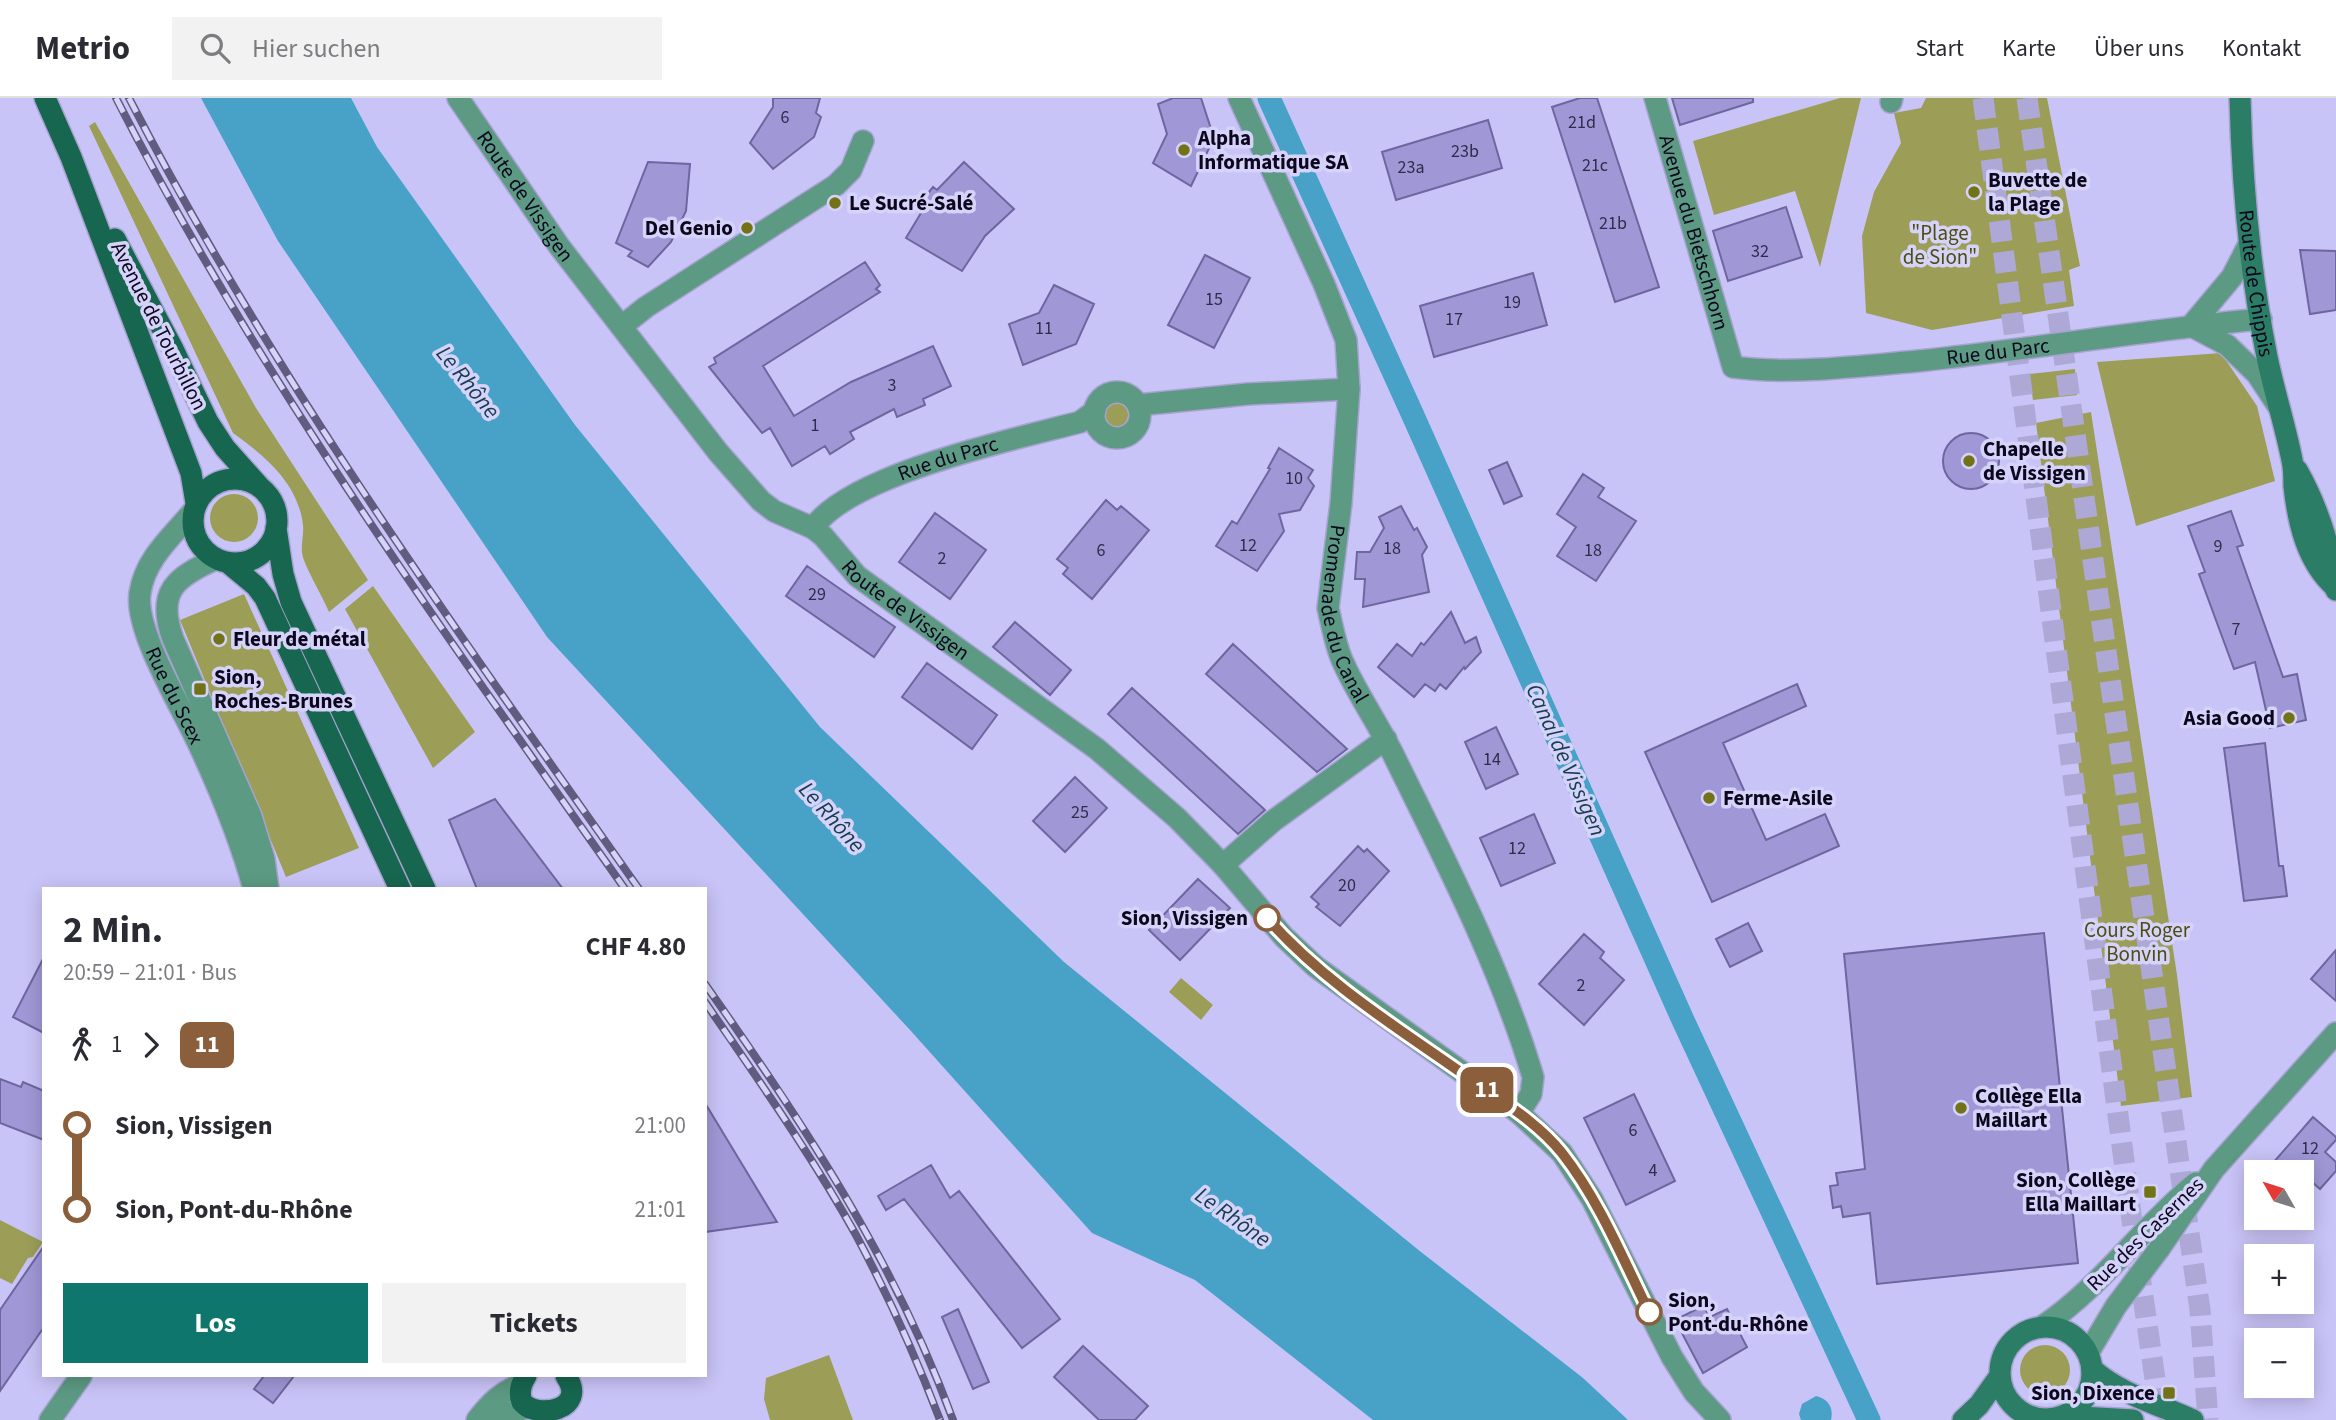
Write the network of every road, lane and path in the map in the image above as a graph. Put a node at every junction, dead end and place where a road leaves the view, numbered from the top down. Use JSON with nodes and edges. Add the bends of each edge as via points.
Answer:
{"nodes":[{"id":1,"x":45,"y":98,"type":"edge"},
{"id":2,"x":458,"y":98,"type":"edge"},
{"id":3,"x":1239,"y":98,"type":"edge"},
{"id":4,"x":1655,"y":98,"type":"edge"},
{"id":5,"x":2240,"y":98,"type":"edge"},
{"id":6,"x":863,"y":141,"type":"dead end"},
{"id":7,"x":71,"y":157,"type":"junction"},
{"id":8,"x":2249,"y":244,"type":"junction"},
{"id":9,"x":2261,"y":319,"type":"junction"},
{"id":10,"x":2191,"y":326,"type":"junction"},
{"id":11,"x":622,"y":327,"type":"junction"},
{"id":12,"x":1733,"y":367,"type":"joint"},
{"id":13,"x":1349,"y":389,"type":"junction"},
{"id":14,"x":1138,"y":405,"type":"junction"},
{"id":15,"x":2279,"y":409,"type":"junction"},
{"id":16,"x":1094,"y":411,"type":"junction"},
{"id":17,"x":259,"y":486,"type":"junction"},
{"id":18,"x":195,"y":506,"type":"junction"},
{"id":19,"x":276,"y":528,"type":"junction"},
{"id":20,"x":813,"y":528,"type":"junction"},
{"id":21,"x":222,"y":561,"type":"junction"},
{"id":22,"x":2335,"y":588,"type":"edge"},
{"id":23,"x":1386,"y":739,"type":"junction"},
{"id":24,"x":1223,"y":865,"type":"junction"},
{"id":25,"x":253,"y":887,"type":"edge"},
{"id":26,"x":268,"y":887,"type":"edge"},
{"id":27,"x":399,"y":887,"type":"edge"},
{"id":28,"x":424,"y":887,"type":"edge"},
{"id":29,"x":2336,"y":1033,"type":"edge"},
{"id":30,"x":1519,"y":1113,"type":"junction"},
{"id":31,"x":2214,"y":1169,"type":"junction"},
{"id":32,"x":2043,"y":1326,"type":"junction"},
{"id":33,"x":2090,"y":1361,"type":"junction"},
{"id":34,"x":79,"y":1377,"type":"edge"},
{"id":35,"x":566,"y":1377,"type":"edge"},
{"id":36,"x":1999,"y":1377,"type":"junction"},
{"id":37,"x":524,"y":1380,"type":"edge"},
{"id":38,"x":568,"y":1413,"type":"edge"},
{"id":39,"x":533,"y":1415,"type":"edge"},
{"id":40,"x":1971,"y":1415,"type":"edge"},
{"id":41,"x":2063,"y":1416,"type":"junction"},
{"id":42,"x":2032,"y":1419,"type":"edge"},
{"id":43,"x":50,"y":1420,"type":"edge"},
{"id":44,"x":477,"y":1420,"type":"edge"},
{"id":45,"x":487,"y":1420,"type":"edge"},
{"id":46,"x":1720,"y":1420,"type":"edge"},
{"id":47,"x":2133,"y":1420,"type":"edge"},
{"id":48,"x":2193,"y":1420,"type":"edge"}],
"edges":[{"from":1,"to":7,"type":"main road","name":"Avenue de Tourbillon"},
{"from":2,"to":11,"type":"street","name":"Route de Vissigen","via":[[533,211]]},
{"from":3,"to":13,"type":"street","name":"Promenade du Canal","via":[[1339,320],[1347,349]]},
{"from":4,"to":12,"type":"street","name":"Avenue du Bietschhorn"},
{"from":5,"to":8,"type":"street","name":"Route de Chippis"},
{"from":6,"to":11,"type":"street","via":[[851,170],[836,185]]},
{"from":7,"to":17,"type":"main road","name":"Avenue de Tourbillon","via":[[208,422]]},
{"from":7,"to":18,"type":"main road","name":"Avenue de Tourbillon","via":[[191,473]]},
{"from":8,"to":9,"type":"street","name":"Route de Chippis"},
{"from":8,"to":10,"type":"street","via":[[2232,277]]},
{"from":9,"to":10,"type":"street","name":"Rue du Parc"},
{"from":9,"to":15,"type":"street","name":"Route de Chippis"},
{"from":10,"to":12,"type":"street","name":"Rue du Parc","via":[[1860,367]]},
{"from":10,"to":15,"type":"street","via":[[2227,345],[2257,374]]},
{"from":11,"to":20,"type":"street","name":"Route de Vissigen","via":[[754,494],[774,511]]},
{"from":13,"to":14,"type":"street","name":"Rue du Parc"},
{"from":13,"to":23,"type":"street","name":"Promenade du Canal","via":[[1328,608],[1341,658]]},
{"from":14,"to":16,"type":"street","name":"Rue du Parc","via":[[1129,395],[1115,392],[1102,398]]},
{"from":14,"to":16,"type":"street","via":[[1140,421],[1124,438],[1102,433]]},
{"from":15,"to":22,"type":"street","name":"Route de Chippis","via":[[2293,463],[2321,522]]},
{"from":16,"to":20,"type":"street","name":"Rue du Parc","via":[[1080,422],[941,460],[885,481],[830,509]]},
{"from":17,"to":18,"type":"main road","via":[[227,479],[209,487]]},
{"from":17,"to":19,"type":"main road","via":[[275,508]]},
{"from":18,"to":21,"type":"main road","via":[[195,536],[202,548]]},
{"from":18,"to":25,"type":"street","name":"Rue du Scex","via":[[150,563],[140,594],[140,612],[235,827]]},
{"from":19,"to":21,"type":"main road","via":[[261,554],[244,562]]},
{"from":19,"to":28,"type":"main road","via":[[291,602]]},
{"from":20,"to":24,"type":"street","name":"Route de Vissigen","via":[[857,576],[1097,749]]},
{"from":21,"to":26,"type":"street","name":"Rue du Scex","via":[[191,570],[173,586],[166,615],[251,816]]},
{"from":21,"to":27,"type":"main road","via":[[265,598]]},
{"from":23,"to":24,"type":"street","via":[[1273,821]]},
{"from":23,"to":30,"type":"street","name":"Promenade du Canal","via":[[1492,966],[1526,1056],[1532,1086]]},
{"from":24,"to":30,"type":"street","name":"Route de Vissigen","via":[[1316,967]]},
{"from":29,"to":31,"type":"street","name":"Rue des Casernes"},
{"from":30,"to":46,"type":"street","name":"Route de Vissigen","via":[[1562,1153],[1592,1199],[1672,1357],[1694,1392]]},
{"from":31,"to":32,"type":"street","name":"Rue des Casernes","via":[[2169,1205],[2084,1293]]},
{"from":31,"to":33,"type":"street","name":"Rue des Casernes","via":[[2116,1306]]},
{"from":32,"to":33,"type":"street","via":[[2070,1333]]},
{"from":32,"to":36,"type":"street","via":[[2011,1342],[2003,1353]]},
{"from":33,"to":41,"type":"street","via":[[2091,1382],[2085,1397]]},
{"from":33,"to":48,"type":"street","via":[[2101,1377]]},
{"from":34,"to":43,"type":"street"},
{"from":35,"to":38,"type":"main road","via":[[572,1391]]},
{"from":36,"to":40,"type":"street"},
{"from":36,"to":42,"type":"street","via":[[2012,1405]]},
{"from":37,"to":39,"type":"main road","via":[[520,1397]]},
{"from":37,"to":44,"type":"street","via":[[502,1393]]},
{"from":38,"to":39,"type":"main road"},
{"from":39,"to":45,"type":"street"},
{"from":41,"to":42,"type":"street"},
{"from":41,"to":47,"type":"street"}]}
